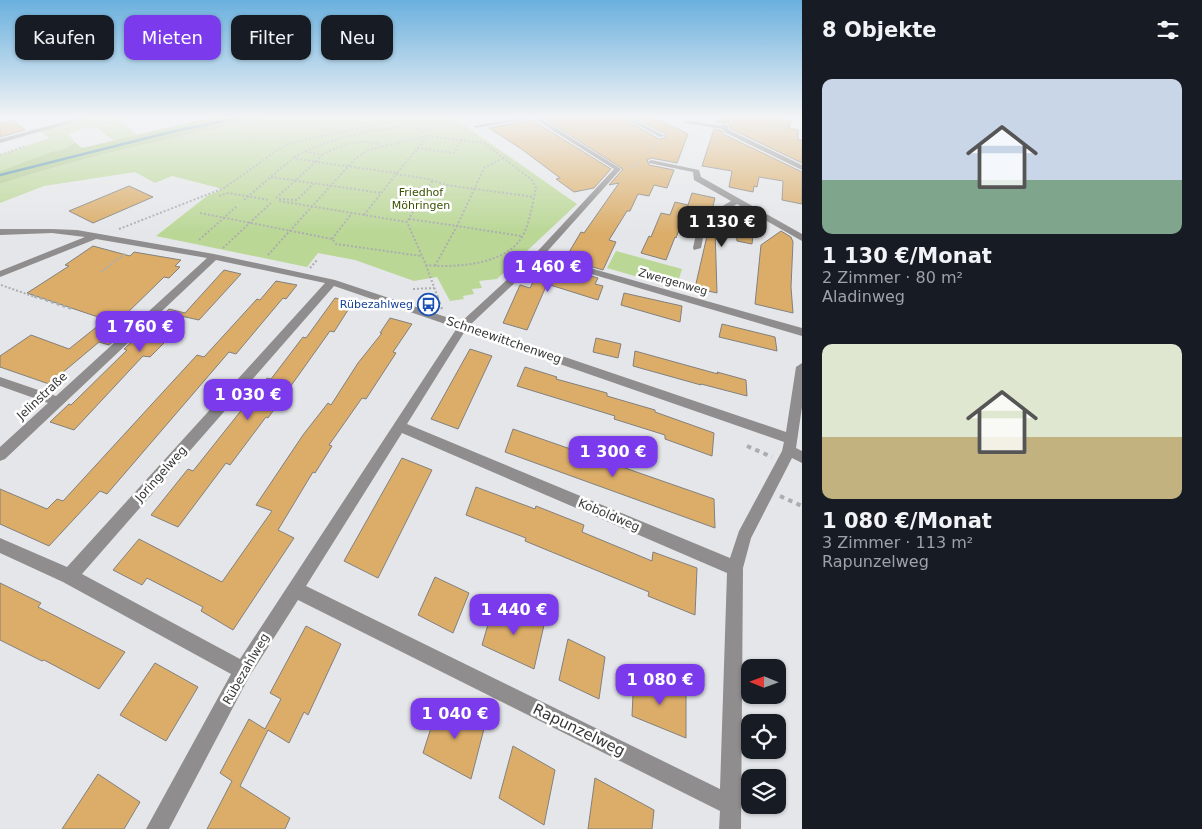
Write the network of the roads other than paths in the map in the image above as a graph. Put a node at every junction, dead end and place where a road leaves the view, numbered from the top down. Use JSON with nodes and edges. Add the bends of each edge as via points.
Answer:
{"nodes":[{"id":1,"x":598,"y":157,"type":"edge"},
{"id":2,"x":778,"y":157,"type":"edge"},
{"id":3,"x":651,"y":162,"type":"dead end"},
{"id":4,"x":802,"y":168,"type":"edge"},
{"id":5,"x":736,"y":201,"type":"junction"},
{"id":6,"x":0,"y":232,"type":"edge"},
{"id":7,"x":95,"y":236,"type":"junction"},
{"id":8,"x":802,"y":238,"type":"edge"},
{"id":9,"x":697,"y":248,"type":"dead end"},
{"id":10,"x":538,"y":256,"type":"junction"},
{"id":11,"x":214,"y":257,"type":"junction"},
{"id":12,"x":0,"y":274,"type":"edge"},
{"id":13,"x":332,"y":282,"type":"junction"},
{"id":14,"x":463,"y":326,"type":"junction"},
{"id":15,"x":802,"y":332,"type":"edge"},
{"id":16,"x":802,"y":367,"type":"edge"},
{"id":17,"x":0,"y":381,"type":"edge"},
{"id":18,"x":57,"y":402,"type":"junction"},
{"id":19,"x":400,"y":427,"type":"junction"},
{"id":20,"x":791,"y":452,"type":"edge"},
{"id":21,"x":0,"y":455,"type":"edge"},
{"id":22,"x":0,"y":545,"type":"edge"},
{"id":23,"x":736,"y":568,"type":"junction"},
{"id":24,"x":70,"y":576,"type":"junction"},
{"id":25,"x":294,"y":589,"type":"junction"},
{"id":26,"x":243,"y":671,"type":"junction"},
{"id":27,"x":730,"y":805,"type":"junction"},
{"id":28,"x":157,"y":829,"type":"edge"},
{"id":29,"x":730,"y":829,"type":"edge"}],
"edges":[{"from":1,"to":10,"type":"street","name":"Rübezahlweg","via":[[618,169]]},
{"from":2,"to":4,"type":"street"},
{"from":3,"to":5,"type":"street","via":[[698,171],[697,178]]},
{"from":5,"to":8,"type":"street"},
{"from":5,"to":9,"type":"street","via":[[702,222]]},
{"from":6,"to":7,"type":"street","name":"Schneewittchenweg","via":[[52,231]]},
{"from":7,"to":11,"type":"street","name":"Schneewittchenweg"},
{"from":7,"to":12,"type":"street"},
{"from":10,"to":14,"type":"street","name":"Rübezahlweg"},
{"from":10,"to":15,"type":"street","name":"Zwergenweg"},
{"from":11,"to":13,"type":"street","name":"Schneewittchenweg"},
{"from":11,"to":18,"type":"street","name":"Jelinstraße"},
{"from":13,"to":14,"type":"street","name":"Schneewittchenweg"},
{"from":13,"to":24,"type":"street","name":"Joringelweg"},
{"from":14,"to":19,"type":"street","name":"Rübezahlweg"},
{"from":14,"to":20,"type":"street","name":"Schneewittchenweg","via":[[705,408]]},
{"from":16,"to":20,"type":"street"},
{"from":17,"to":18,"type":"street"},
{"from":18,"to":21,"type":"street","name":"Jelinstraße"},
{"from":19,"to":23,"type":"street","name":"Koboldweg"},
{"from":19,"to":25,"type":"street","name":"Rübezahlweg"},
{"from":20,"to":23,"type":"street","via":[[744,536]]},
{"from":22,"to":24,"type":"street"},
{"from":23,"to":27,"type":"street"},
{"from":24,"to":26,"type":"street"},
{"from":25,"to":26,"type":"street","name":"Rübezahlweg"},
{"from":25,"to":27,"type":"street","name":"Rapunzelweg"},
{"from":26,"to":28,"type":"street","name":"Rübezahlweg"},
{"from":27,"to":29,"type":"street"}]}
